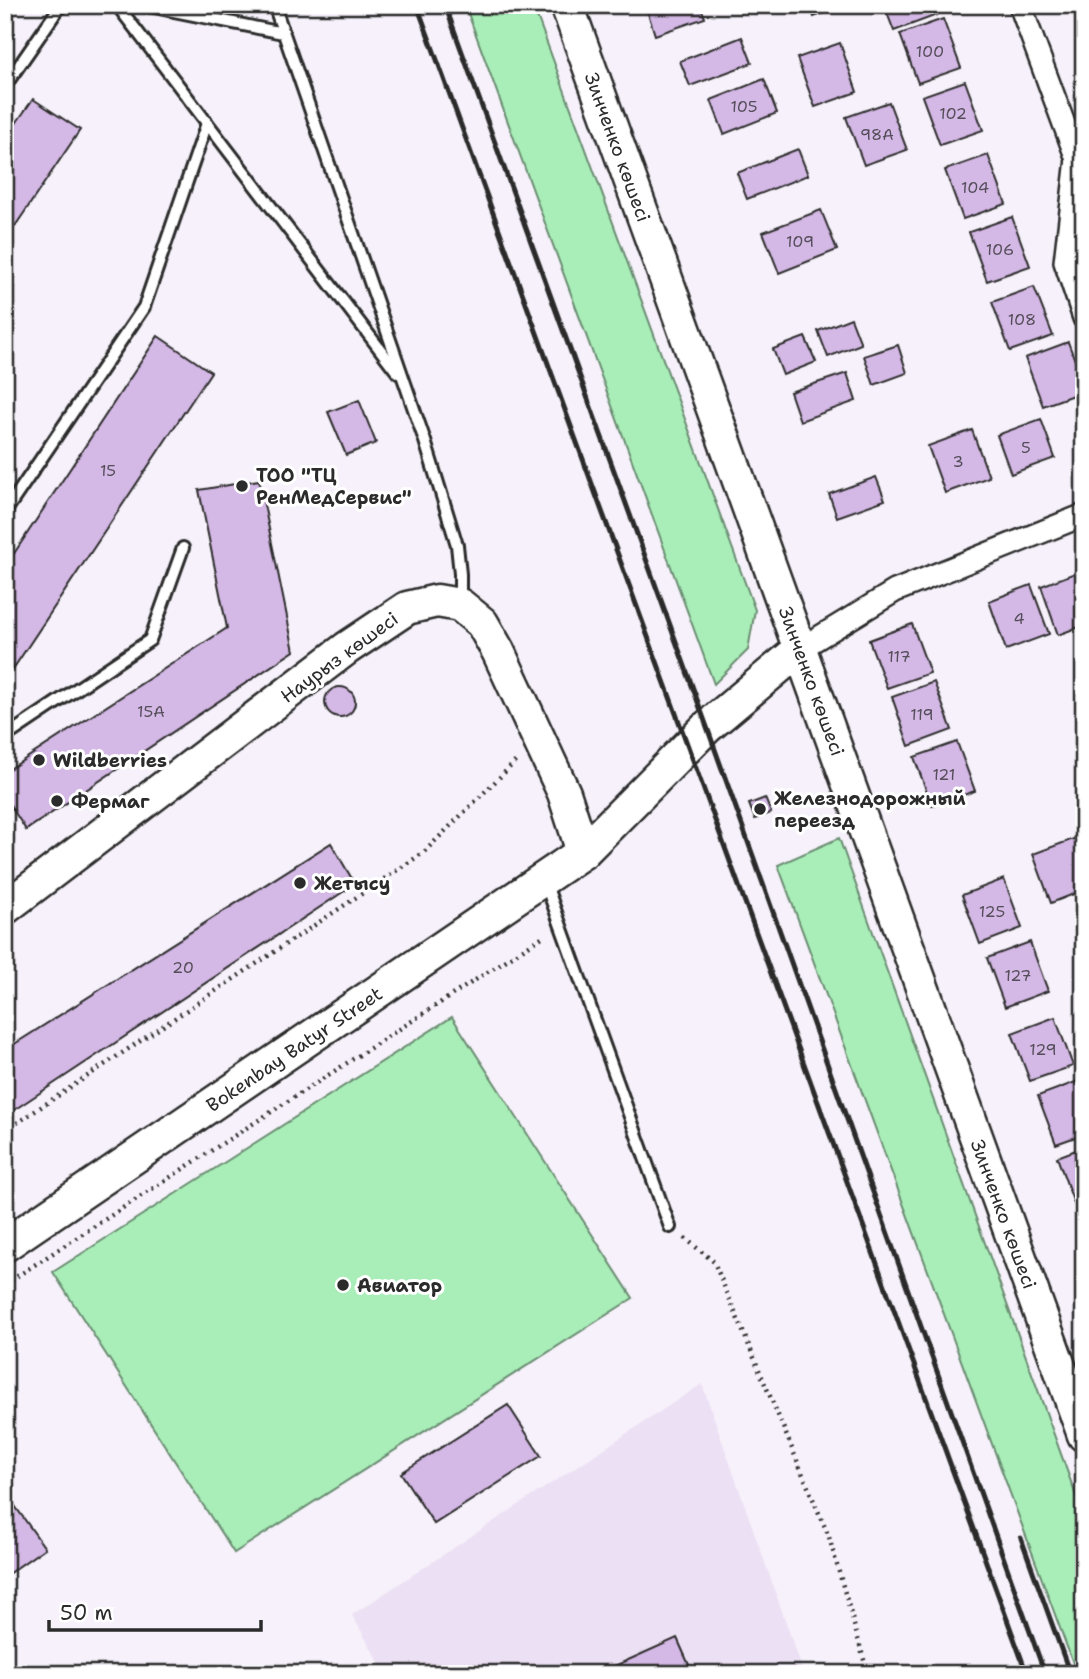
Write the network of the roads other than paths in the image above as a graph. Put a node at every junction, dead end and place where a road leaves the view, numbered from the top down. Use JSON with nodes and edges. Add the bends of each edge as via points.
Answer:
{"nodes":[{"id":1,"x":61,"y":5,"type":"edge"},
{"id":2,"x":117,"y":5,"type":"edge"},
{"id":3,"x":144,"y":5,"type":"edge"},
{"id":4,"x":274,"y":5,"type":"edge"},
{"id":5,"x":567,"y":5,"type":"edge"},
{"id":6,"x":1020,"y":5,"type":"edge"},
{"id":7,"x":283,"y":33,"type":"junction"},
{"id":8,"x":5,"y":86,"type":"edge"},
{"id":9,"x":207,"y":123,"type":"junction"},
{"id":10,"x":1080,"y":163,"type":"edge"},
{"id":11,"x":1084,"y":318,"type":"edge"},
{"id":12,"x":404,"y":381,"type":"junction"},
{"id":13,"x":5,"y":512,"type":"edge"},
{"id":14,"x":1084,"y":515,"type":"edge"},
{"id":15,"x":183,"y":548,"type":"dead end"},
{"id":16,"x":460,"y":605,"type":"junction"},
{"id":17,"x":800,"y":649,"type":"junction"},
{"id":18,"x":5,"y":737,"type":"edge"},
{"id":19,"x":583,"y":852,"type":"junction"},
{"id":20,"x":544,"y":879,"type":"junction"},
{"id":21,"x":5,"y":908,"type":"edge"},
{"id":22,"x":670,"y":1227,"type":"road end"},
{"id":23,"x":5,"y":1245,"type":"edge"},
{"id":24,"x":1084,"y":1435,"type":"edge"}],
"edges":[{"from":1,"to":8,"type":"lane"},
{"from":2,"to":9,"type":"lane"},
{"from":3,"to":7,"type":"lane"},
{"from":4,"to":7,"type":"lane"},
{"from":5,"to":17,"type":"main road","name":"Зинченко көшесі"},
{"from":6,"to":10,"type":"street"},
{"from":7,"to":12,"type":"lane"},
{"from":9,"to":12,"type":"lane"},
{"from":9,"to":13,"type":"lane","via":[[144,307]]},
{"from":10,"to":11,"type":"street","via":[[1065,262]]},
{"from":12,"to":16,"type":"lane","via":[[457,545]]},
{"from":14,"to":17,"type":"street","via":[[895,591]]},
{"from":15,"to":18,"type":"lane","via":[[150,640]]},
{"from":16,"to":19,"type":"main road","via":[[482,623],[498,651],[564,793]]},
{"from":16,"to":21,"type":"main road","name":"Наурыз көшесі","via":[[437,601],[407,608],[346,648]]},
{"from":17,"to":19,"type":"main road","name":"Bokenbay Batyr Street","via":[[707,727]]},
{"from":17,"to":24,"type":"main road","name":"Зинченко көшесі"},
{"from":19,"to":20,"type":"main road","name":"Bokenbay Batyr Street"},
{"from":20,"to":22,"type":"lane"},
{"from":20,"to":23,"type":"main road","name":"Bokenbay Batyr Street"}]}
